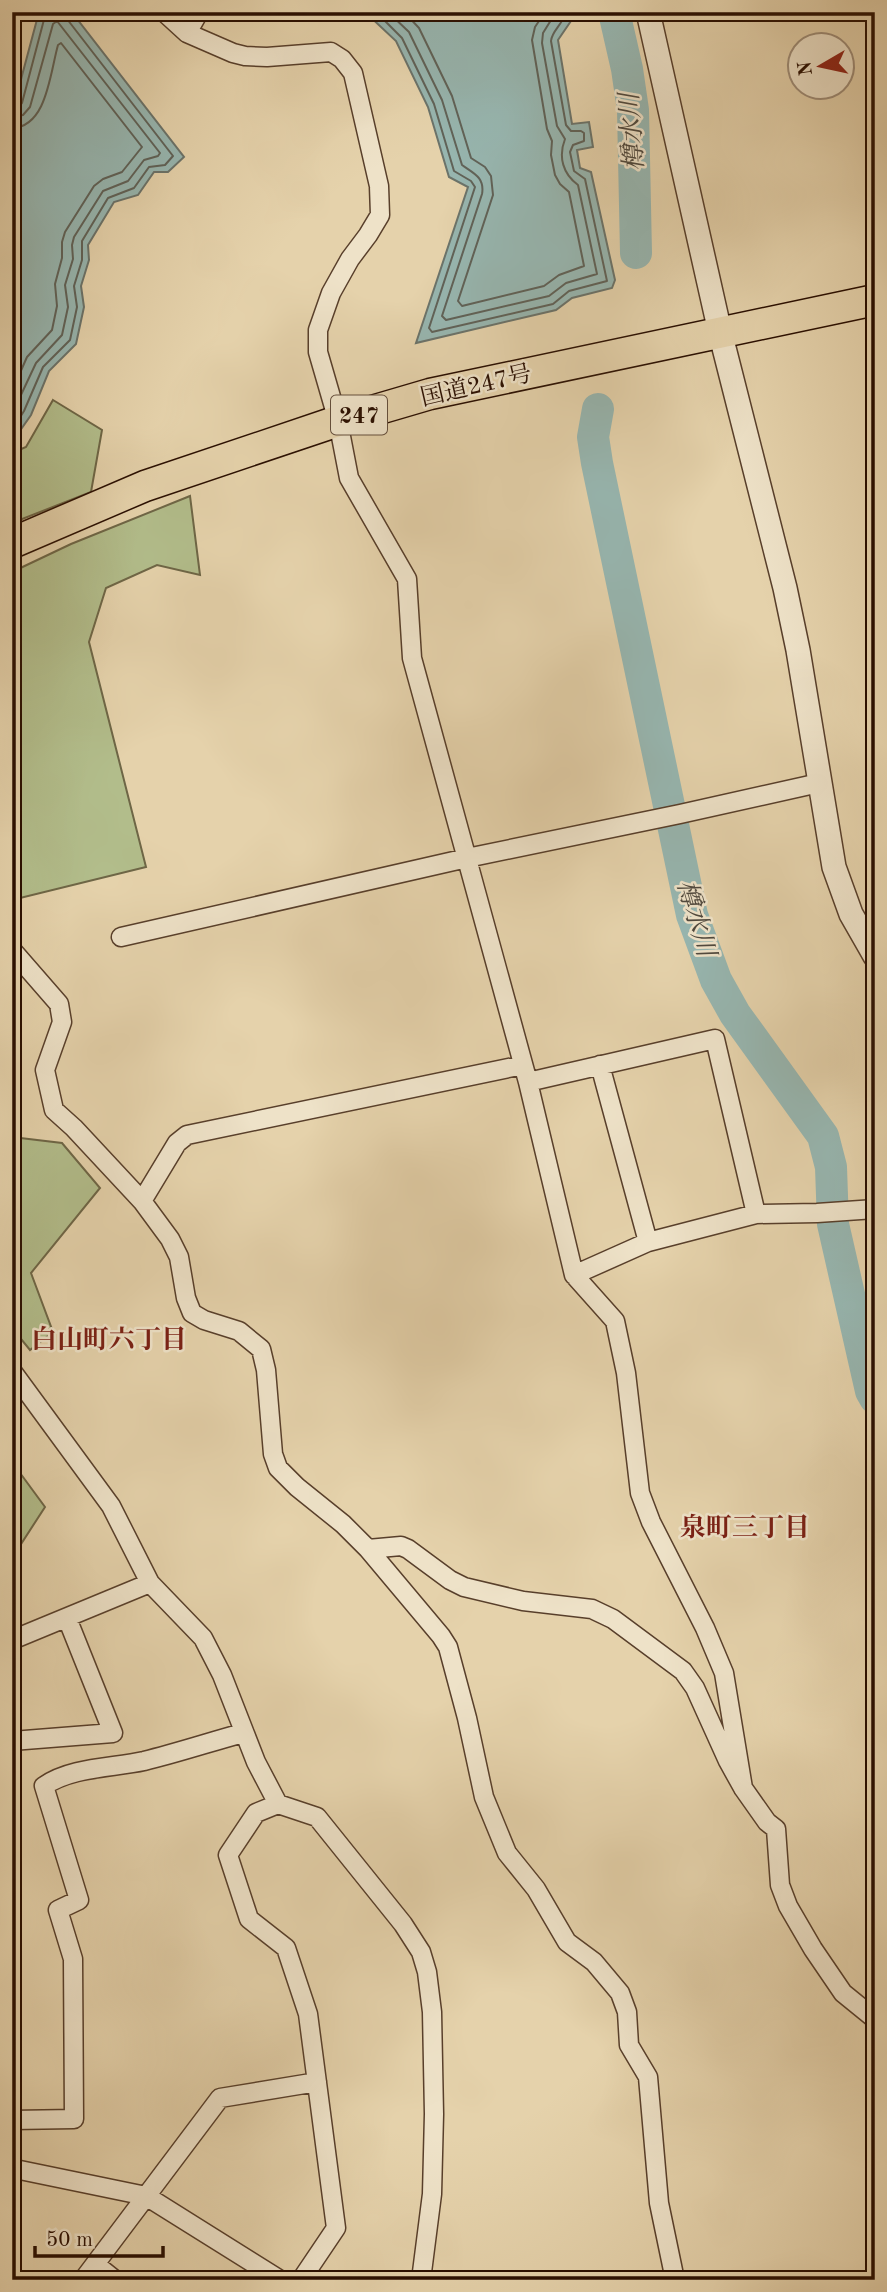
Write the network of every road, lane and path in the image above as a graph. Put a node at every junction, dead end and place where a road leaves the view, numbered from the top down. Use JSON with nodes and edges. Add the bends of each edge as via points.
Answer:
{"nodes":[{"id":1,"x":164,"y":12,"type":"edge"},
{"id":2,"x":198,"y":12,"type":"edge"},
{"id":3,"x":648,"y":12,"type":"edge"},
{"id":4,"x":187,"y":33,"type":"junction"},
{"id":5,"x":875,"y":300,"type":"edge"},
{"id":6,"x":720,"y":332,"type":"junction"},
{"id":7,"x":338,"y":421,"type":"junction"},
{"id":8,"x":12,"y":543,"type":"edge"},
{"id":9,"x":819,"y":783,"type":"junction"},
{"id":10,"x":467,"y":858,"type":"junction"},
{"id":11,"x":121,"y":937,"type":"dead end"},
{"id":12,"x":12,"y":950,"type":"edge"},
{"id":13,"x":875,"y":956,"type":"edge"},
{"id":14,"x":600,"y":1065,"type":"junction"},
{"id":15,"x":526,"y":1074,"type":"junction"},
{"id":16,"x":142,"y":1201,"type":"junction"},
{"id":17,"x":875,"y":1209,"type":"edge"},
{"id":18,"x":756,"y":1214,"type":"junction"},
{"id":19,"x":648,"y":1242,"type":"junction"},
{"id":20,"x":575,"y":1275,"type":"junction"},
{"id":21,"x":12,"y":1371,"type":"edge"},
{"id":22,"x":368,"y":1549,"type":"junction"},
{"id":23,"x":150,"y":1583,"type":"junction"},
{"id":24,"x":67,"y":1618,"type":"junction"},
{"id":25,"x":12,"y":1640,"type":"edge"},
{"id":26,"x":243,"y":1732,"type":"junction"},
{"id":27,"x":12,"y":1741,"type":"edge"},
{"id":28,"x":743,"y":1788,"type":"junction"},
{"id":29,"x":278,"y":1804,"type":"junction"},
{"id":30,"x":875,"y":2019,"type":"edge"},
{"id":31,"x":317,"y":2082,"type":"junction"},
{"id":32,"x":12,"y":2120,"type":"edge"},
{"id":33,"x":12,"y":2172,"type":"edge"},
{"id":34,"x":146,"y":2196,"type":"junction"},
{"id":35,"x":95,"y":2264,"type":"junction"},
{"id":36,"x":83,"y":2280,"type":"edge"},
{"id":37,"x":115,"y":2280,"type":"edge"},
{"id":38,"x":281,"y":2280,"type":"edge"},
{"id":39,"x":301,"y":2280,"type":"edge"},
{"id":40,"x":421,"y":2280,"type":"edge"},
{"id":41,"x":675,"y":2280,"type":"edge"}],
"edges":[{"from":1,"to":4,"type":"street"},
{"from":2,"to":4,"type":"street"},
{"from":3,"to":6,"type":"street"},
{"from":4,"to":7,"type":"street","via":[[245,56],[331,52],[353,73],[381,206],[376,223],[331,293],[318,330],[318,352]]},
{"from":5,"to":6,"type":"highway","name":"国道247号","number":"247"},
{"from":6,"to":7,"type":"highway","name":"国道247号","number":"247","via":[[430,394]]},
{"from":6,"to":9,"type":"street","via":[[785,588]]},
{"from":7,"to":8,"type":"highway","name":"国道247号","number":"247","via":[[145,486]]},
{"from":7,"to":10,"type":"street","via":[[349,478],[407,579],[412,658]]},
{"from":9,"to":10,"type":"street"},
{"from":9,"to":13,"type":"street","via":[[834,867],[851,914]]},
{"from":10,"to":11,"type":"street"},
{"from":10,"to":15,"type":"street"},
{"from":12,"to":16,"type":"street","via":[[59,1004],[62,1022],[45,1070],[54,1110]]},
{"from":14,"to":15,"type":"street"},
{"from":14,"to":18,"type":"street","via":[[715,1039]]},
{"from":14,"to":19,"type":"street"},
{"from":15,"to":16,"type":"street","via":[[187,1135],[177,1143]]},
{"from":15,"to":20,"type":"street"},
{"from":16,"to":22,"type":"street","via":[[170,1239],[192,1313],[239,1331],[261,1349],[278,1468]]},
{"from":17,"to":18,"type":"street"},
{"from":18,"to":19,"type":"street"},
{"from":19,"to":20,"type":"street"},
{"from":20,"to":28,"type":"street","via":[[615,1321],[640,1493],[724,1672]]},
{"from":21,"to":23,"type":"street","via":[[111,1506]]},
{"from":22,"to":28,"type":"street","via":[[401,1546],[464,1587],[592,1609],[612,1619],[683,1671]]},
{"from":22,"to":41,"type":"street","via":[[448,1647],[484,1797],[507,1853],[536,1889],[567,1942],[594,1962],[620,1993],[627,2012],[629,2045],[648,2077],[659,2203]]},
{"from":23,"to":24,"type":"street"},
{"from":23,"to":26,"type":"street","via":[[203,1638]]},
{"from":24,"to":25,"type":"street"},
{"from":24,"to":27,"type":"street","via":[[113,1733]]},
{"from":26,"to":29,"type":"street"},
{"from":26,"to":32,"type":"street","via":[[145,1760],[68,1775],[44,1786],[79,1900],[58,1910],[73,1959],[74,2119]]},
{"from":28,"to":30,"type":"street","via":[[776,1829],[780,1885],[800,1927],[843,1993]]},
{"from":29,"to":31,"type":"street","via":[[256,1813],[228,1855],[249,1919],[286,1948],[308,2014]]},
{"from":29,"to":40,"type":"street","via":[[317,1817],[421,1952],[432,2012],[434,2114],[432,2194]]},
{"from":31,"to":34,"type":"street","via":[[220,2098]]},
{"from":31,"to":39,"type":"street","via":[[336,2228]]},
{"from":33,"to":34,"type":"street"},
{"from":34,"to":35,"type":"street"},
{"from":34,"to":38,"type":"street"},
{"from":35,"to":36,"type":"street"},
{"from":35,"to":37,"type":"street"}]}
